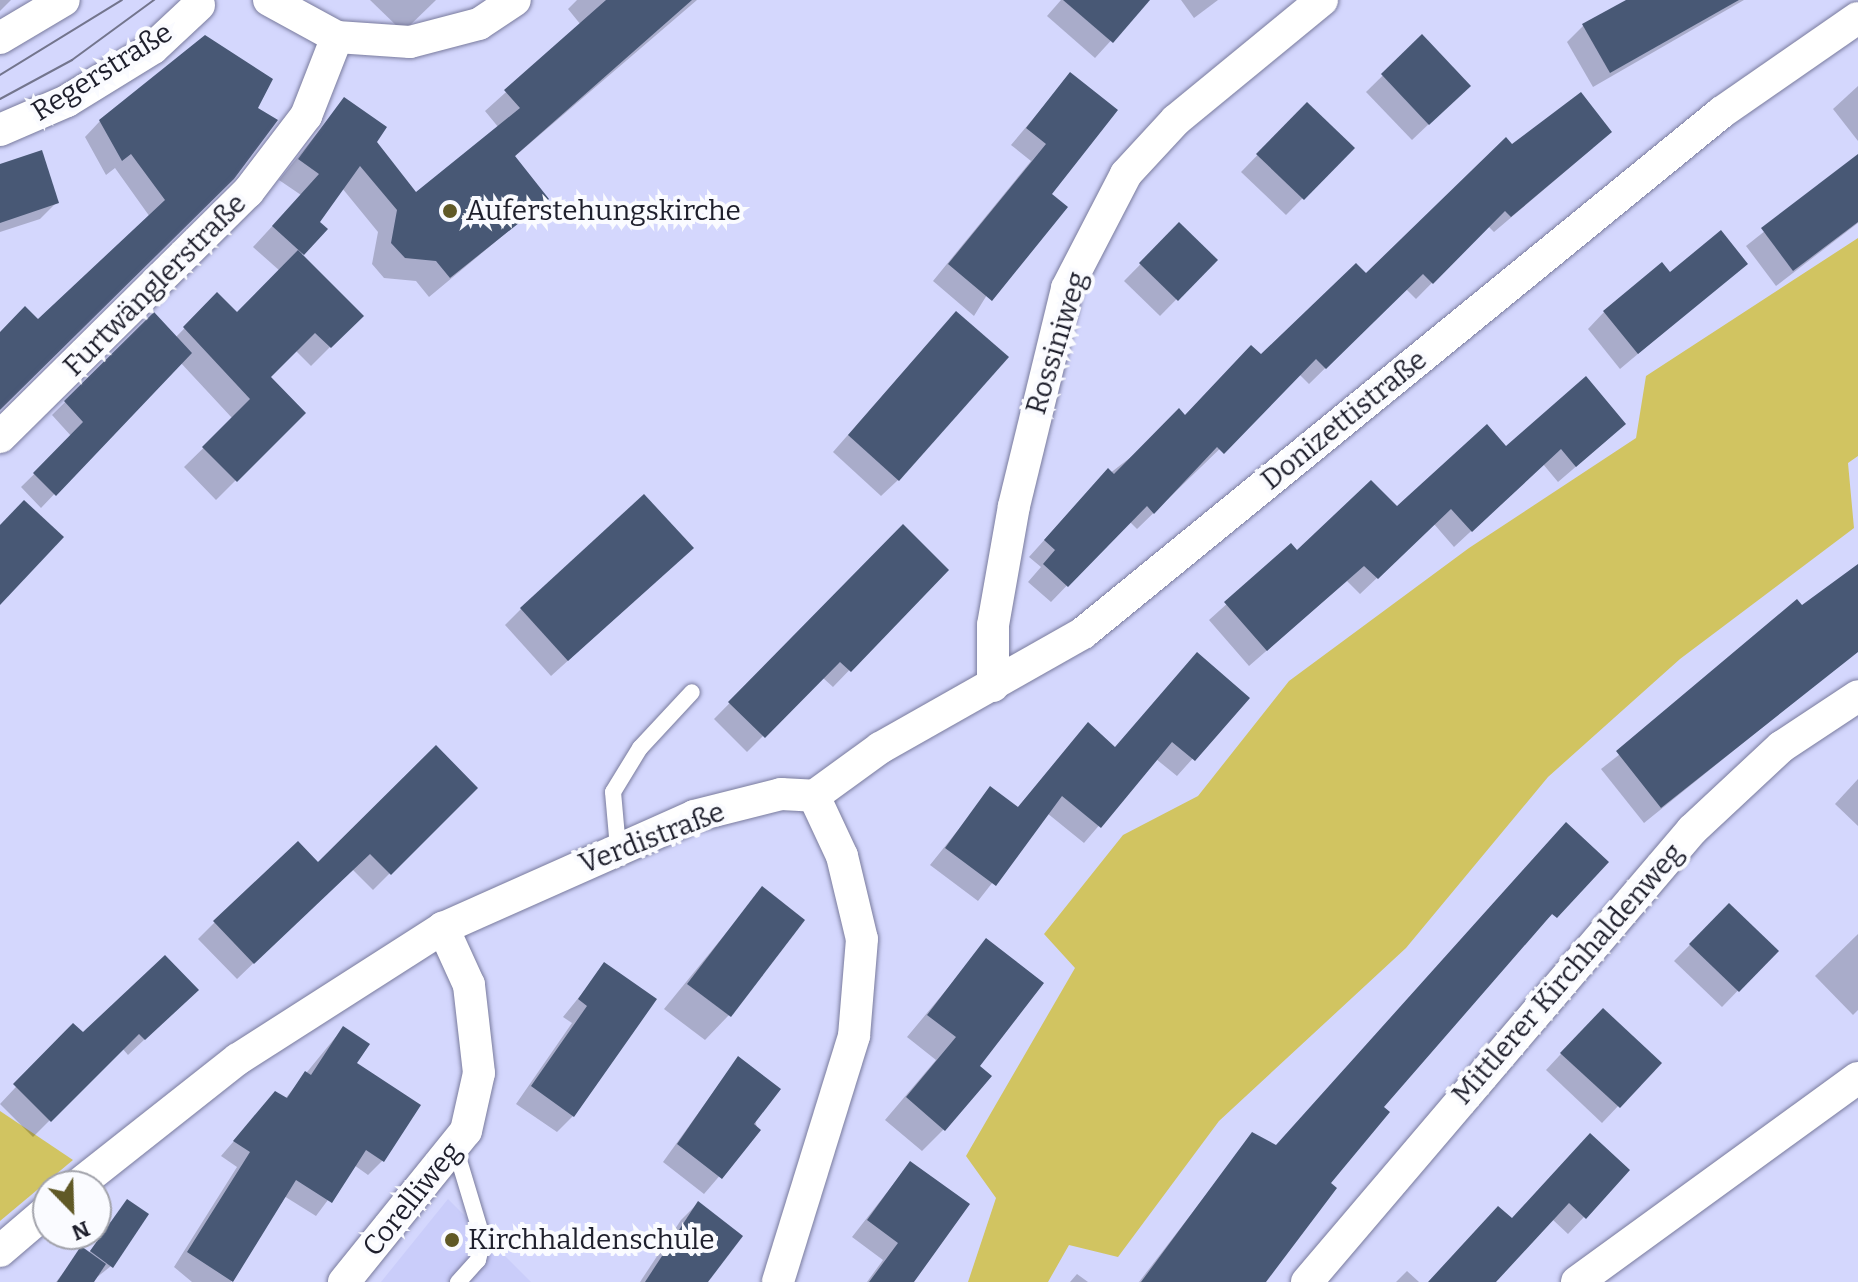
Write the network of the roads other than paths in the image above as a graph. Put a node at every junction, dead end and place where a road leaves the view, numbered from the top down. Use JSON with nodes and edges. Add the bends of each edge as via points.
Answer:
{"nodes":[{"id":1,"x":64,"y":0,"type":"edge"},
{"id":2,"x":269,"y":0,"type":"edge"},
{"id":3,"x":515,"y":0,"type":"edge"},
{"id":4,"x":1322,"y":0,"type":"edge"},
{"id":5,"x":202,"y":2,"type":"edge"},
{"id":6,"x":1858,"y":18,"type":"edge"},
{"id":7,"x":337,"y":37,"type":"junction"},
{"id":8,"x":0,"y":38,"type":"edge"},
{"id":9,"x":0,"y":130,"type":"edge"},
{"id":10,"x":0,"y":437,"type":"edge"},
{"id":11,"x":993,"y":686,"type":"junction"},
{"id":12,"x":692,"y":692,"type":"dead end"},
{"id":13,"x":1858,"y":696,"type":"edge"},
{"id":14,"x":814,"y":796,"type":"junction"},
{"id":15,"x":618,"y":848,"type":"junction"},
{"id":16,"x":443,"y":928,"type":"junction"},
{"id":17,"x":1858,"y":1078,"type":"edge"},
{"id":18,"x":455,"y":1147,"type":"junction"},
{"id":19,"x":97,"y":1170,"type":"edge"},
{"id":20,"x":32,"y":1224,"type":"edge"},
{"id":21,"x":0,"y":1251,"type":"edge"},
{"id":22,"x":344,"y":1282,"type":"edge"},
{"id":23,"x":458,"y":1282,"type":"edge"},
{"id":24,"x":778,"y":1282,"type":"edge"},
{"id":25,"x":1307,"y":1282,"type":"edge"},
{"id":26,"x":1577,"y":1282,"type":"edge"}],
"edges":[{"from":1,"to":8,"type":"street"},
{"from":2,"to":7,"type":"street"},
{"from":3,"to":7,"type":"street","via":[[439,39]]},
{"from":4,"to":11,"type":"street","name":"Rossiniweg","via":[[1176,120],[1126,174],[1067,288],[1014,506],[993,625]]},
{"from":5,"to":9,"type":"street","name":"Regerstraße","via":[[153,48],[67,101]]},
{"from":6,"to":11,"type":"street","name":"Donizettistraße","via":[[1722,112],[1083,633]]},
{"from":7,"to":10,"type":"street","name":"Furtwänglerstraße","via":[[306,116],[248,192]]},
{"from":11,"to":14,"type":"street","name":"Donizettistraße","via":[[880,748]]},
{"from":12,"to":15,"type":"lane","via":[[640,748],[613,792]]},
{"from":13,"to":25,"type":"street","name":"Mittlerer Kirchhaldenweg","via":[[1781,747],[1692,830]]},
{"from":14,"to":15,"type":"street","name":"Verdistraße","via":[[781,794],[694,816]]},
{"from":14,"to":24,"type":"street","via":[[842,856],[862,939],[854,1036]]},
{"from":15,"to":16,"type":"street","name":"Verdistraße"},
{"from":16,"to":18,"type":"street","name":"Corelliweg","via":[[469,985],[479,1073],[466,1131]]},
{"from":16,"to":19,"type":"street","name":"Verdistraße","via":[[238,1059]]},
{"from":17,"to":26,"type":"street"},
{"from":18,"to":22,"type":"street","name":"Corelliweg"},
{"from":18,"to":23,"type":"lane","via":[[483,1240],[478,1260]]},
{"from":20,"to":21,"type":"street"}]}
